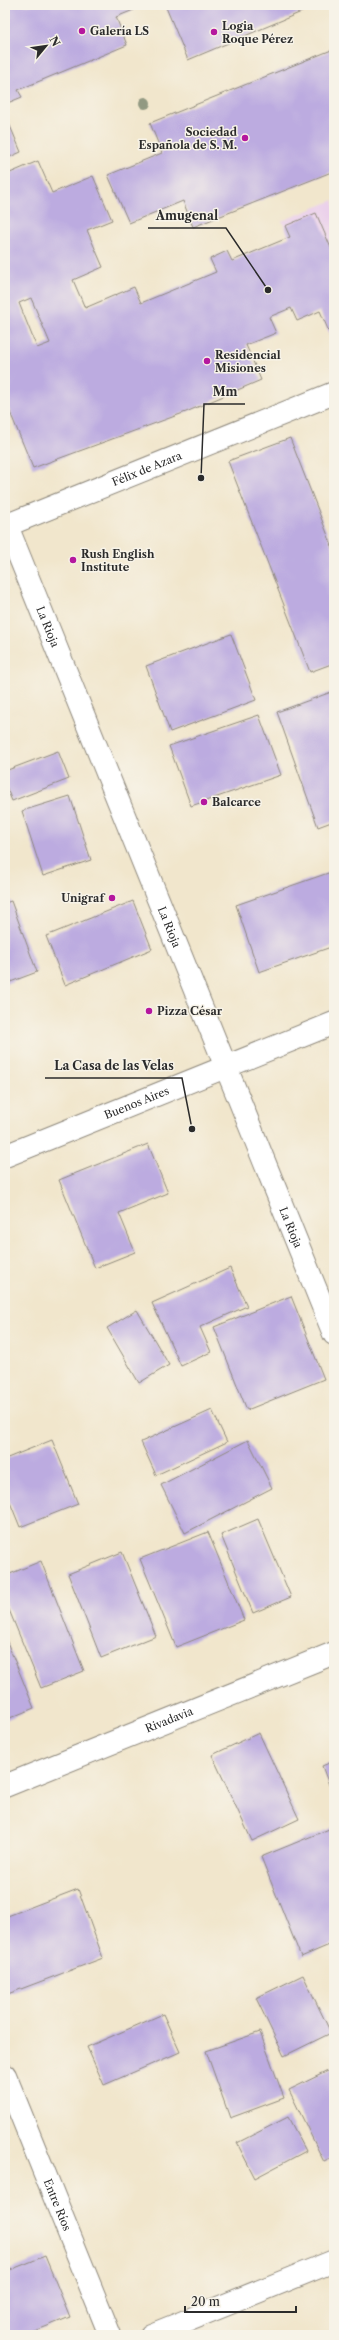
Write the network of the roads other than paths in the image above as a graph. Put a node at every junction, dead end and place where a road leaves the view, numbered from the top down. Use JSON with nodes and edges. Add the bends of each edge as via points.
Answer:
{"nodes":[{"id":1,"x":334,"y":393,"type":"edge"},
{"id":2,"x":6,"y":524,"type":"edge"},
{"id":3,"x":334,"y":1023,"type":"edge"},
{"id":4,"x":226,"y":1066,"type":"junction"},
{"id":5,"x":5,"y":1156,"type":"edge"},
{"id":6,"x":334,"y":1334,"type":"edge"},
{"id":7,"x":334,"y":1653,"type":"edge"},
{"id":8,"x":5,"y":1786,"type":"edge"},
{"id":9,"x":5,"y":2075,"type":"edge"},
{"id":10,"x":334,"y":2261,"type":"edge"},
{"id":11,"x":110,"y":2335,"type":"edge"},
{"id":12,"x":151,"y":2335,"type":"edge"}],
"edges":[{"from":1,"to":2,"type":"street","name":"Félix de Azara"},
{"from":2,"to":4,"type":"street","name":"La Rioja"},
{"from":3,"to":4,"type":"street","name":"Buenos Aires"},
{"from":4,"to":5,"type":"street","name":"Buenos Aires"},
{"from":4,"to":6,"type":"street","name":"La Rioja"},
{"from":7,"to":8,"type":"street","name":"Rivadavia"},
{"from":9,"to":11,"type":"street","name":"Entre Ríos"},
{"from":10,"to":12,"type":"street"}]}
